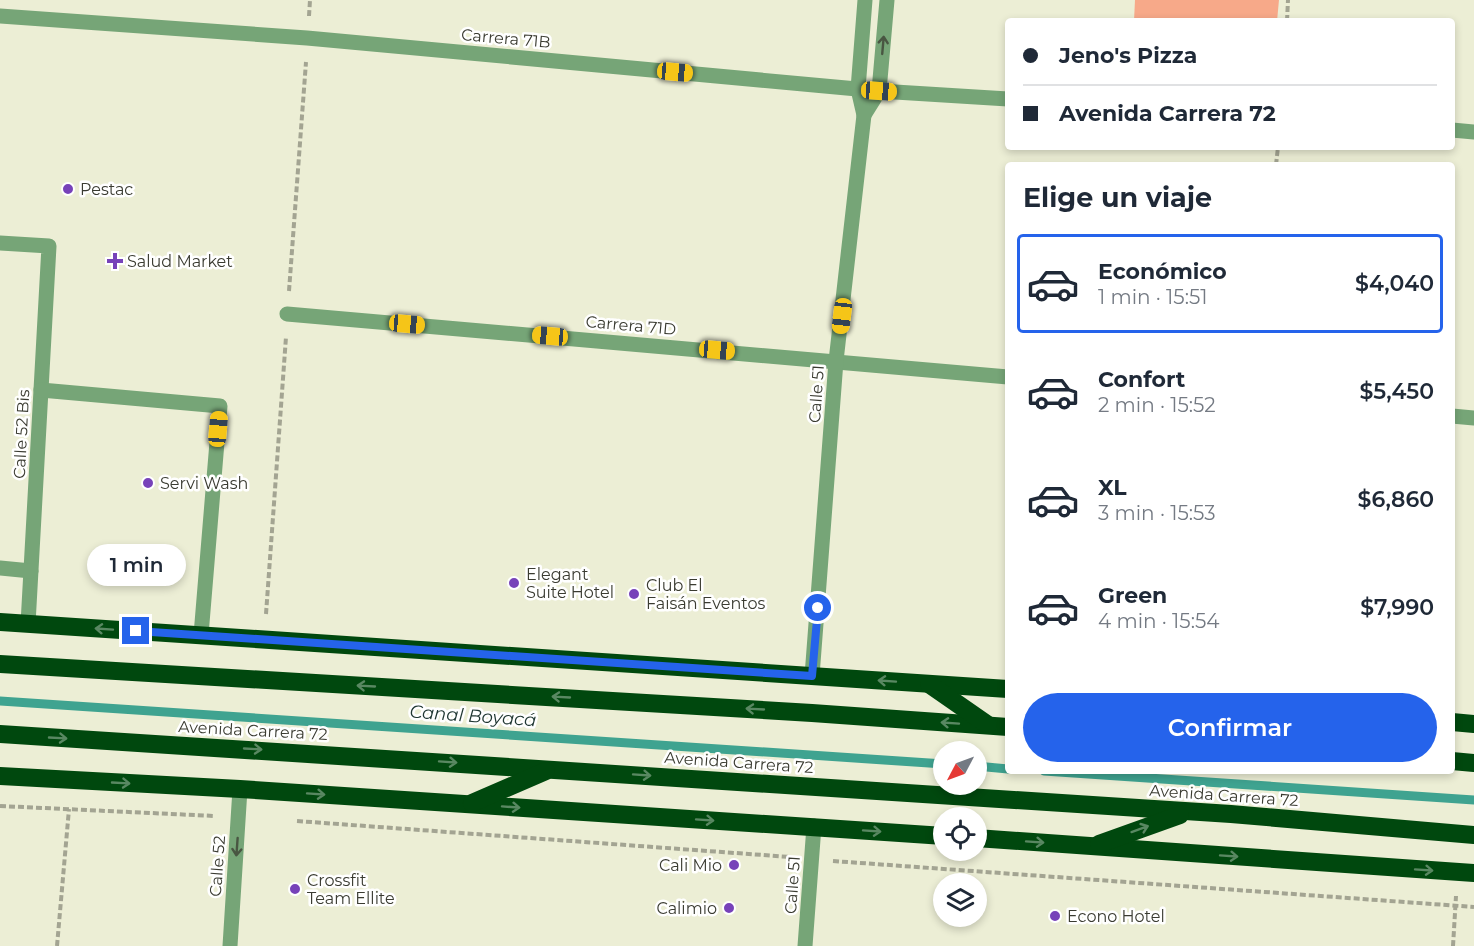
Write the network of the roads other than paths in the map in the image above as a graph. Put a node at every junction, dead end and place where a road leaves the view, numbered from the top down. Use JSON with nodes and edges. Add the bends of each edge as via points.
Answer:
{"nodes":[{"id":1,"x":865,"y":0,"type":"edge"},
{"id":2,"x":887,"y":0,"type":"edge"},
{"id":3,"x":0,"y":16,"type":"edge"},
{"id":4,"x":858,"y":89,"type":"junction"},
{"id":5,"x":879,"y":91,"type":"junction"},
{"id":6,"x":1005,"y":99,"type":"edge"},
{"id":7,"x":864,"y":115,"type":"junction"},
{"id":8,"x":1455,"y":130,"type":"edge"},
{"id":9,"x":1474,"y":132,"type":"edge"},
{"id":10,"x":0,"y":243,"type":"edge"},
{"id":11,"x":287,"y":314,"type":"dead end"},
{"id":12,"x":836,"y":361,"type":"junction"},
{"id":13,"x":1005,"y":377,"type":"edge"},
{"id":14,"x":41,"y":390,"type":"junction"},
{"id":15,"x":1455,"y":416,"type":"edge"},
{"id":16,"x":1474,"y":418,"type":"edge"},
{"id":17,"x":0,"y":568,"type":"edge"},
{"id":18,"x":31,"y":571,"type":"junction"},
{"id":19,"x":0,"y":622,"type":"edge"},
{"id":20,"x":28,"y":624,"type":"junction"},
{"id":21,"x":201,"y":635,"type":"junction"},
{"id":22,"x":0,"y":664,"type":"edge"},
{"id":23,"x":812,"y":676,"type":"junction"},
{"id":24,"x":928,"y":684,"type":"junction"},
{"id":25,"x":1005,"y":689,"type":"edge"},
{"id":26,"x":1455,"y":722,"type":"edge"},
{"id":27,"x":1474,"y":724,"type":"edge"},
{"id":28,"x":999,"y":727,"type":"edge"},
{"id":29,"x":0,"y":735,"type":"edge"},
{"id":30,"x":1455,"y":761,"type":"edge"},
{"id":31,"x":1474,"y":763,"type":"edge"},
{"id":32,"x":550,"y":769,"type":"junction"},
{"id":33,"x":0,"y":776,"type":"edge"},
{"id":34,"x":240,"y":789,"type":"junction"},
{"id":35,"x":468,"y":805,"type":"junction"},
{"id":36,"x":1188,"y":812,"type":"junction"},
{"id":37,"x":814,"y":826,"type":"junction"},
{"id":38,"x":933,"y":835,"type":"edge"},
{"id":39,"x":1474,"y":835,"type":"edge"},
{"id":40,"x":987,"y":839,"type":"edge"},
{"id":41,"x":1091,"y":846,"type":"junction"},
{"id":42,"x":1466,"y":873,"type":"edge"},
{"id":43,"x":230,"y":946,"type":"edge"},
{"id":44,"x":805,"y":946,"type":"edge"}],
"edges":[{"from":1,"to":4,"type":"street","name":"Calle 51"},
{"from":5,"to":2,"type":"street","name":"Calle 51","one_way":true},
{"from":3,"to":4,"type":"street","name":"Carrera 71B","via":[[307,38]]},
{"from":4,"to":5,"type":"street","name":"Carrera 71B"},
{"from":4,"to":7,"type":"street","name":"Calle 51"},
{"from":5,"to":6,"type":"street","name":"Carrera 71B"},
{"from":5,"to":7,"type":"street","name":"Calle 51"},
{"from":7,"to":12,"type":"street","name":"Calle 51"},
{"from":8,"to":9,"type":"street"},
{"from":10,"to":14,"type":"street","name":"Calle 52 Bis","via":[[49,246]]},
{"from":11,"to":12,"type":"street","name":"Carrera 71D"},
{"from":12,"to":13,"type":"street","name":"Carrera 71D"},
{"from":12,"to":23,"type":"street","name":"Calle 51"},
{"from":14,"to":18,"type":"street","name":"Calle 52 Bis"},
{"from":14,"to":21,"type":"street","via":[[220,406]]},
{"from":15,"to":16,"type":"street"},
{"from":17,"to":18,"type":"street"},
{"from":18,"to":20,"type":"street","name":"Calle 52 Bis"},
{"from":19,"to":20,"type":"highway"},
{"from":21,"to":20,"type":"highway","one_way":true},
{"from":21,"to":23,"type":"highway"},
{"from":28,"to":22,"type":"highway","one_way":true,"via":[[812,712]]},
{"from":24,"to":23,"type":"highway","one_way":true},
{"from":24,"to":25,"type":"highway"},
{"from":24,"to":28,"type":"highway"},
{"from":26,"to":27,"type":"highway"},
{"from":29,"to":32,"type":"highway","name":"Avenida Carrera 72","one_way":true},
{"from":30,"to":31,"type":"highway"},
{"from":32,"to":35,"type":"highway"},
{"from":32,"to":36,"type":"highway","name":"Avenida Carrera 72","one_way":true},
{"from":33,"to":34,"type":"highway","one_way":true},
{"from":34,"to":35,"type":"highway","one_way":true},
{"from":34,"to":43,"type":"street","name":"Calle 52","one_way":true},
{"from":35,"to":37,"type":"highway","one_way":true},
{"from":36,"to":39,"type":"highway","name":"Avenida Carrera 72"},
{"from":41,"to":36,"type":"highway","one_way":true},
{"from":37,"to":38,"type":"highway","one_way":true},
{"from":37,"to":44,"type":"street","name":"Calle 51"},
{"from":40,"to":41,"type":"highway","one_way":true},
{"from":41,"to":42,"type":"highway","one_way":true}]}
